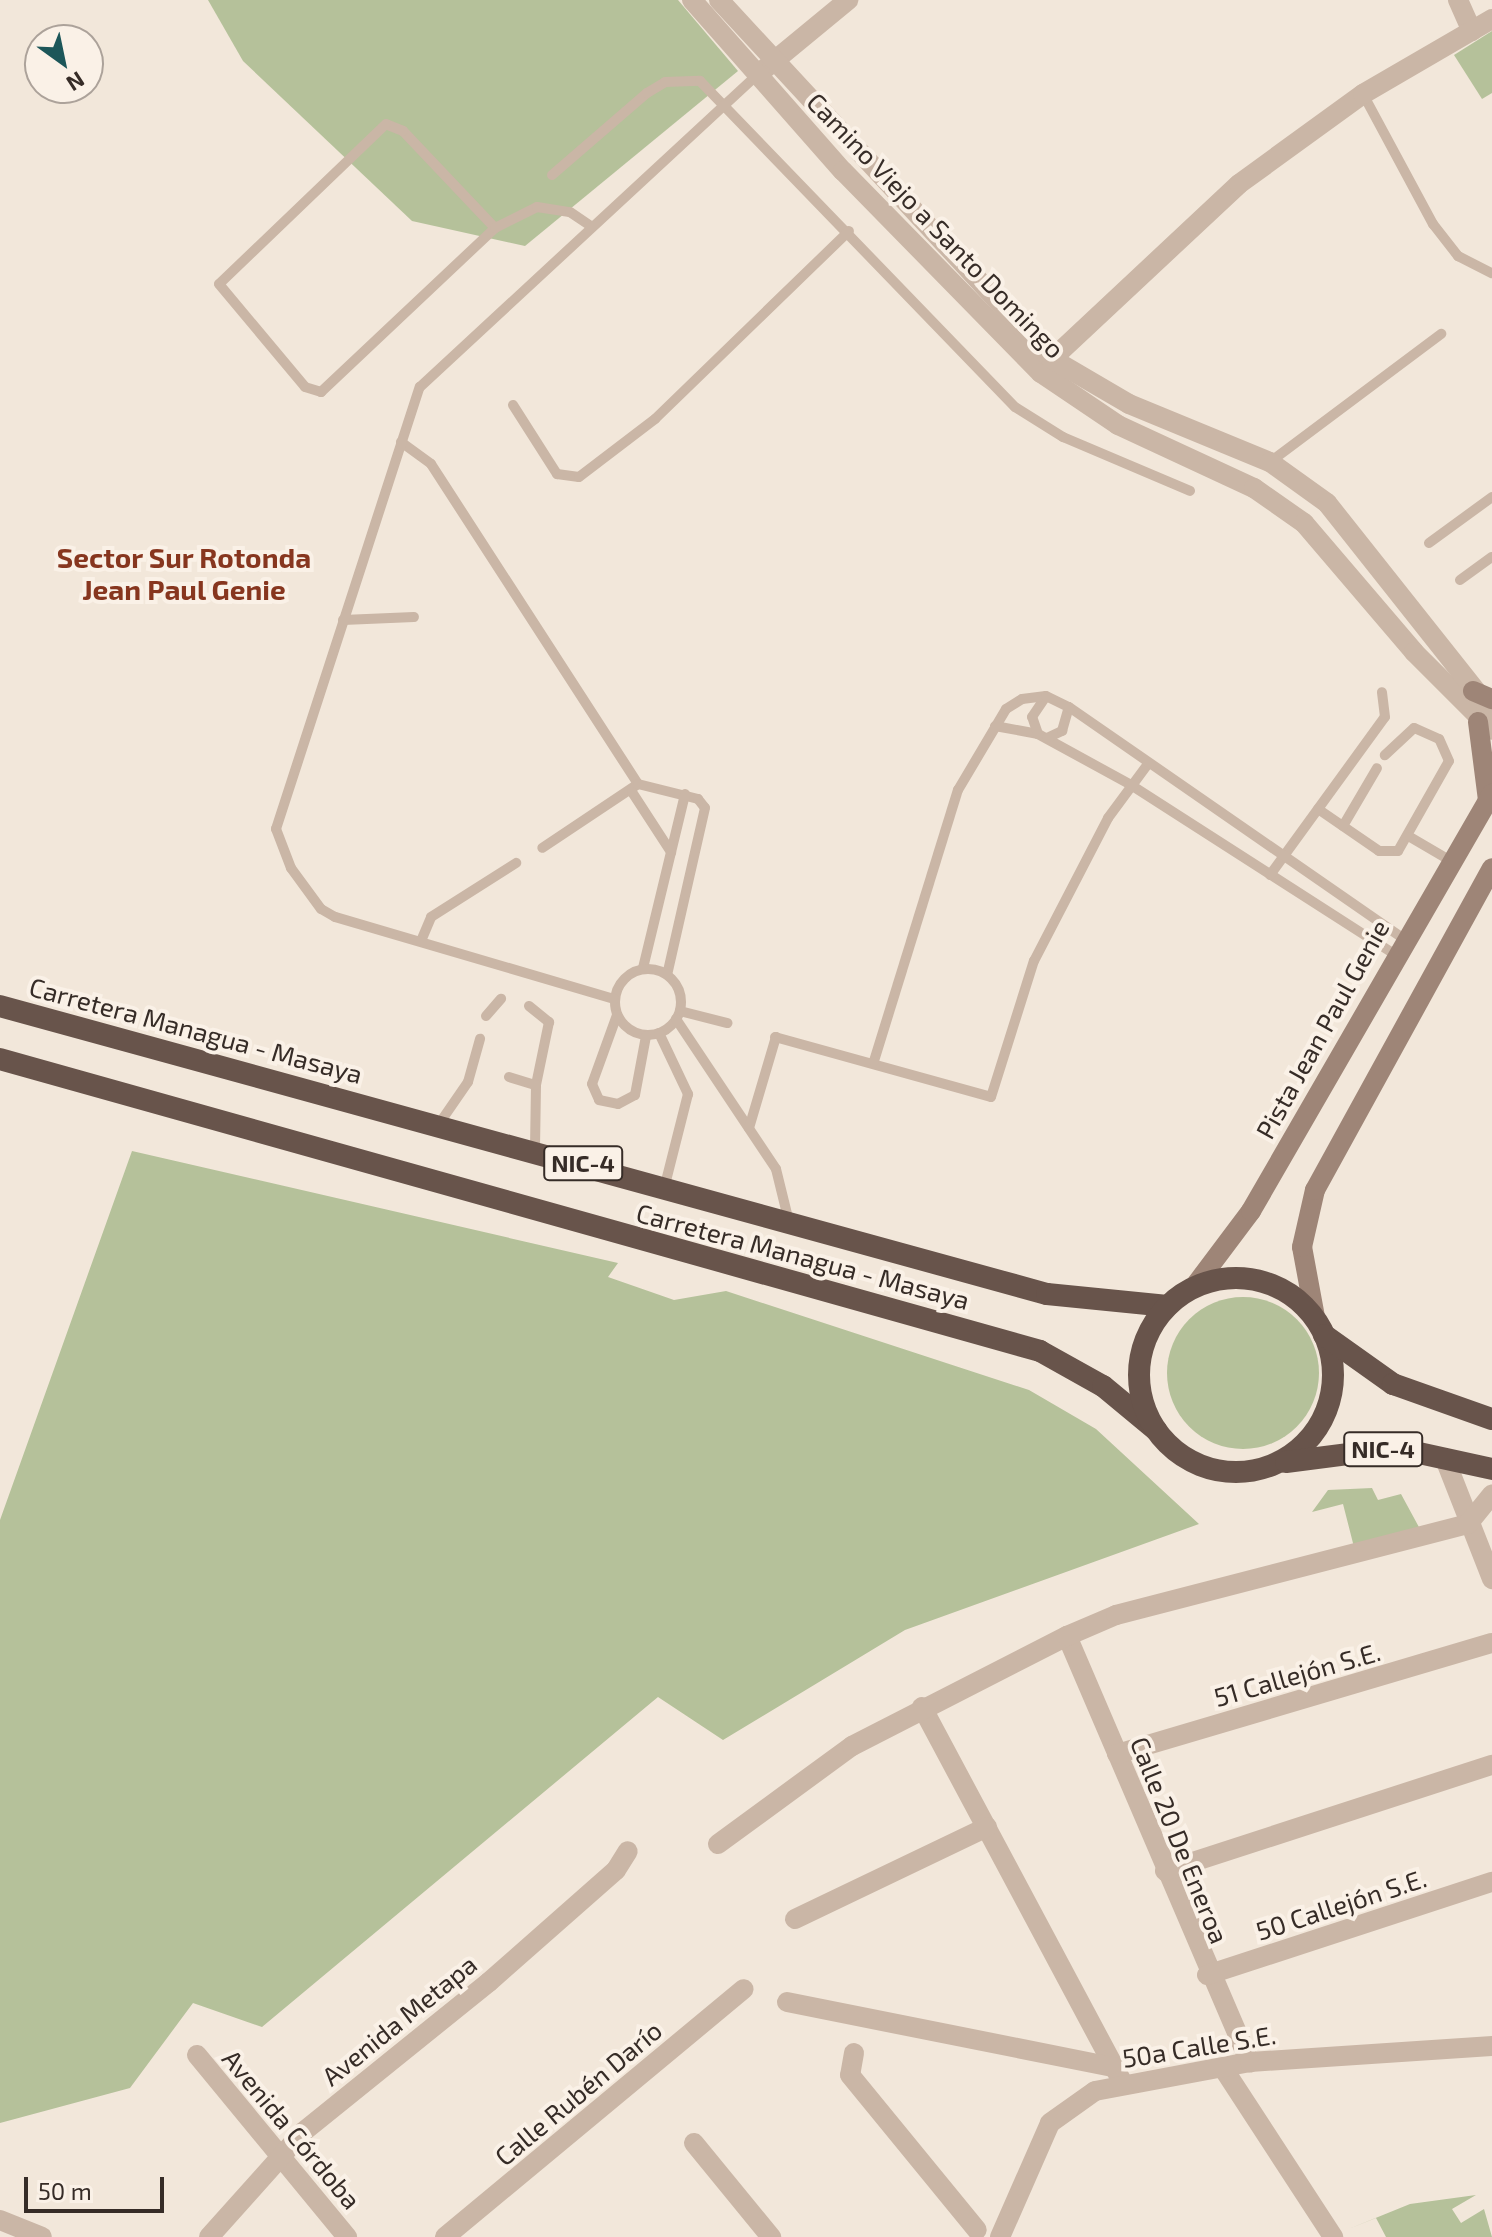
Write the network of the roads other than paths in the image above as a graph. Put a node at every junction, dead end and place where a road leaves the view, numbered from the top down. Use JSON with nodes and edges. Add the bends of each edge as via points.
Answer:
{"nodes":[{"id":1,"x":692,"y":0,"type":"edge"},
{"id":2,"x":719,"y":0,"type":"edge"},
{"id":3,"x":848,"y":0,"type":"edge"},
{"id":4,"x":1458,"y":0,"type":"edge"},
{"id":5,"x":1492,"y":19,"type":"edge"},
{"id":6,"x":1472,"y":31,"type":"junction"},
{"id":7,"x":776,"y":61,"type":"junction"},
{"id":8,"x":756,"y":76,"type":"junction"},
{"id":9,"x":1363,"y":94,"type":"junction"},
{"id":10,"x":725,"y":99,"type":"junction"},
{"id":11,"x":836,"y":131,"type":"junction"},
{"id":12,"x":552,"y":175,"type":"dead end"},
{"id":13,"x":589,"y":225,"type":"junction"},
{"id":14,"x":495,"y":228,"type":"junction"},
{"id":15,"x":849,"y":231,"type":"junction"},
{"id":16,"x":1492,"y":273,"type":"edge"},
{"id":17,"x":1441,"y":334,"type":"dead end"},
{"id":18,"x":1052,"y":359,"type":"junction"},
{"id":19,"x":513,"y":405,"type":"dead end"},
{"id":20,"x":401,"y":442,"type":"junction"},
{"id":21,"x":1270,"y":462,"type":"junction"},
{"id":22,"x":1190,"y":491,"type":"dead end"},
{"id":23,"x":1492,"y":497,"type":"edge"},
{"id":24,"x":1429,"y":543,"type":"dead end"},
{"id":25,"x":1492,"y":557,"type":"edge"},
{"id":26,"x":1460,"y":580,"type":"dead end"},
{"id":27,"x":414,"y":617,"type":"dead end"},
{"id":28,"x":343,"y":620,"type":"junction"},
{"id":29,"x":1382,"y":692,"type":"dead end"},
{"id":30,"x":1482,"y":695,"type":"edge"},
{"id":31,"x":1046,"y":696,"type":"junction"},
{"id":32,"x":1069,"y":707,"type":"junction"},
{"id":33,"x":1487,"y":721,"type":"edge"},
{"id":34,"x":995,"y":726,"type":"junction"},
{"id":35,"x":1042,"y":736,"type":"junction"},
{"id":36,"x":1385,"y":755,"type":"dead end"},
{"id":37,"x":1148,"y":764,"type":"junction"},
{"id":38,"x":1377,"y":768,"type":"dead end"},
{"id":39,"x":1131,"y":785,"type":"junction"},
{"id":40,"x":635,"y":788,"type":"junction"},
{"id":41,"x":685,"y":794,"type":"junction"},
{"id":42,"x":1490,"y":797,"type":"edge"},
{"id":43,"x":1318,"y":809,"type":"junction"},
{"id":44,"x":1343,"y":826,"type":"junction"},
{"id":45,"x":1410,"y":837,"type":"junction"},
{"id":46,"x":542,"y":848,"type":"dead end"},
{"id":47,"x":671,"y":852,"type":"junction"},
{"id":48,"x":1283,"y":857,"type":"junction"},
{"id":49,"x":1451,"y":861,"type":"junction"},
{"id":50,"x":516,"y":863,"type":"dead end"},
{"id":51,"x":1492,"y":868,"type":"edge"},
{"id":52,"x":1270,"y":875,"type":"junction"},
{"id":53,"x":421,"y":941,"type":"junction"},
{"id":54,"x":1398,"y":946,"type":"junction"},
{"id":55,"x":643,"y":968,"type":"junction"},
{"id":56,"x":667,"y":975,"type":"junction"},
{"id":57,"x":501,"y":999,"type":"dead end"},
{"id":58,"x":614,"y":999,"type":"junction"},
{"id":59,"x":0,"y":1006,"type":"edge"},
{"id":60,"x":529,"y":1006,"type":"dead end"},
{"id":61,"x":617,"y":1015,"type":"junction"},
{"id":62,"x":678,"y":1015,"type":"junction"},
{"id":63,"x":486,"y":1016,"type":"dead end"},
{"id":64,"x":727,"y":1023,"type":"dead end"},
{"id":65,"x":659,"y":1033,"type":"junction"},
{"id":66,"x":646,"y":1036,"type":"junction"},
{"id":67,"x":480,"y":1039,"type":"dead end"},
{"id":68,"x":0,"y":1059,"type":"edge"},
{"id":69,"x":874,"y":1061,"type":"junction"},
{"id":70,"x":509,"y":1077,"type":"dead end"},
{"id":71,"x":536,"y":1085,"type":"junction"},
{"id":72,"x":439,"y":1124,"type":"junction"},
{"id":73,"x":749,"y":1128,"type":"junction"},
{"id":74,"x":535,"y":1151,"type":"junction"},
{"id":75,"x":665,"y":1185,"type":"junction"},
{"id":76,"x":788,"y":1218,"type":"junction"},
{"id":77,"x":1194,"y":1287,"type":"junction"},
{"id":78,"x":1167,"y":1306,"type":"junction"},
{"id":79,"x":1320,"y":1326,"type":"junction"},
{"id":80,"x":1492,"y":1419,"type":"edge"},
{"id":81,"x":1156,"y":1430,"type":"junction"},
{"id":82,"x":1445,"y":1459,"type":"junction"},
{"id":83,"x":1273,"y":1465,"type":"junction"},
{"id":84,"x":1492,"y":1469,"type":"edge"},
{"id":85,"x":1492,"y":1494,"type":"edge"},
{"id":86,"x":1468,"y":1524,"type":"junction"},
{"id":87,"x":1492,"y":1579,"type":"edge"},
{"id":88,"x":1067,"y":1636,"type":"junction"},
{"id":89,"x":1492,"y":1643,"type":"edge"},
{"id":90,"x":922,"y":1707,"type":"junction"},
{"id":91,"x":1117,"y":1754,"type":"junction"},
{"id":92,"x":1492,"y":1765,"type":"edge"},
{"id":93,"x":987,"y":1827,"type":"junction"},
{"id":94,"x":718,"y":1844,"type":"dead end"},
{"id":95,"x":628,"y":1851,"type":"dead end"},
{"id":96,"x":1165,"y":1871,"type":"junction"},
{"id":97,"x":1492,"y":1882,"type":"edge"},
{"id":98,"x":795,"y":1919,"type":"dead end"},
{"id":99,"x":1207,"y":1975,"type":"junction"},
{"id":100,"x":744,"y":1989,"type":"dead end"},
{"id":101,"x":787,"y":2002,"type":"dead end"},
{"id":102,"x":1492,"y":2046,"type":"edge"},
{"id":103,"x":854,"y":2053,"type":"dead end"},
{"id":104,"x":197,"y":2055,"type":"dead end"},
{"id":105,"x":1250,"y":2062,"type":"junction"},
{"id":106,"x":1223,"y":2068,"type":"junction"},
{"id":107,"x":1120,"y":2076,"type":"junction"},
{"id":108,"x":694,"y":2143,"type":"dead end"},
{"id":109,"x":283,"y":2155,"type":"junction"},
{"id":110,"x":0,"y":2220,"type":"edge"},
{"id":111,"x":972,"y":2233,"type":"edge"},
{"id":112,"x":42,"y":2237,"type":"edge"},
{"id":113,"x":209,"y":2237,"type":"edge"},
{"id":114,"x":347,"y":2237,"type":"edge"},
{"id":115,"x":445,"y":2237,"type":"edge"},
{"id":116,"x":771,"y":2237,"type":"edge"},
{"id":117,"x":1000,"y":2237,"type":"edge"},
{"id":118,"x":1333,"y":2237,"type":"edge"}],
"edges":[{"from":1,"to":8,"type":"street","name":"Camino Viejo a Santo Domingo"},
{"from":2,"to":7,"type":"street","name":"Camino Viejo a Santo Domingo"},
{"from":3,"to":7,"type":"street"},
{"from":4,"to":6,"type":"street"},
{"from":5,"to":6,"type":"street"},
{"from":6,"to":9,"type":"street"},
{"from":7,"to":8,"type":"street"},
{"from":7,"to":11,"type":"street","name":"Camino Viejo a Santo Domingo"},
{"from":8,"to":10,"type":"lane"},
{"from":8,"to":11,"type":"street","via":[[771,77],[810,118]]},
{"from":8,"to":33,"type":"street","name":"Camino Viejo a Santo Domingo","via":[[1041,373],[1118,425],[1254,488],[1314,532]]},
{"from":9,"to":16,"type":"lane","via":[[1433,224],[1458,256]]},
{"from":9,"to":18,"type":"street","via":[[1239,184]]},
{"from":10,"to":12,"type":"lane","via":[[700,81],[665,82]]},
{"from":10,"to":13,"type":"lane"},
{"from":10,"to":15,"type":"lane"},
{"from":11,"to":18,"type":"street","name":"Camino Viejo a Santo Domingo"},
{"from":13,"to":14,"type":"lane","via":[[546,207]]},
{"from":13,"to":20,"type":"lane","via":[[420,387]]},
{"from":14,"to":14,"type":"lane","via":[[321,392],[305,387],[219,284],[386,124],[403,131]]},
{"from":15,"to":19,"type":"lane","via":[[655,419],[579,477],[557,474]]},
{"from":15,"to":22,"type":"lane","via":[[1037,424]]},
{"from":17,"to":21,"type":"lane"},
{"from":18,"to":21,"type":"street","name":"Camino Viejo a Santo Domingo","via":[[1129,404]]},
{"from":20,"to":28,"type":"lane"},
{"from":20,"to":40,"type":"lane","via":[[431,464]]},
{"from":21,"to":30,"type":"street","name":"Camino Viejo a Santo Domingo","via":[[1336,513]]},
{"from":23,"to":24,"type":"lane"},
{"from":25,"to":26,"type":"lane"},
{"from":27,"to":28,"type":"lane"},
{"from":28,"to":53,"type":"lane","via":[[276,840],[321,909]]},
{"from":29,"to":43,"type":"lane","via":[[1385,717]]},
{"from":30,"to":33,"type":"street","name":"Camino Viejo a Santo Domingo"},
{"from":31,"to":32,"type":"lane"},
{"from":31,"to":34,"type":"lane","via":[[1013,703]]},
{"from":31,"to":35,"type":"lane","via":[[1032,717]]},
{"from":32,"to":35,"type":"lane","via":[[1067,725]]},
{"from":32,"to":37,"type":"lane"},
{"from":33,"to":42,"type":"main road"},
{"from":34,"to":35,"type":"lane"},
{"from":34,"to":69,"type":"lane","via":[[941,838]]},
{"from":35,"to":39,"type":"lane"},
{"from":36,"to":45,"type":"lane","via":[[1414,728],[1447,750],[1446,773]]},
{"from":37,"to":39,"type":"lane"},
{"from":37,"to":48,"type":"lane"},
{"from":38,"to":44,"type":"lane"},
{"from":39,"to":52,"type":"lane"},
{"from":39,"to":69,"type":"lane","via":[[1034,961],[991,1097]]},
{"from":40,"to":41,"type":"lane"},
{"from":40,"to":46,"type":"lane"},
{"from":40,"to":47,"type":"lane"},
{"from":41,"to":47,"type":"lane"},
{"from":41,"to":56,"type":"lane","via":[[705,808],[705,820]]},
{"from":42,"to":49,"type":"main road","name":"Pista Jean Paul Genie"},
{"from":43,"to":44,"type":"lane"},
{"from":43,"to":48,"type":"lane"},
{"from":44,"to":45,"type":"lane","via":[[1389,854]]},
{"from":45,"to":49,"type":"lane"},
{"from":47,"to":55,"type":"lane"},
{"from":48,"to":52,"type":"lane"},
{"from":48,"to":54,"type":"lane"},
{"from":49,"to":54,"type":"main road","name":"Pista Jean Paul Genie"},
{"from":50,"to":53,"type":"lane","via":[[431,917]]},
{"from":51,"to":79,"type":"main road","via":[[1315,1190],[1302,1247]]},
{"from":52,"to":54,"type":"lane"},
{"from":53,"to":58,"type":"lane"},
{"from":54,"to":77,"type":"main road","name":"Pista Jean Paul Genie","via":[[1251,1211]]},
{"from":55,"to":56,"type":"lane"},
{"from":55,"to":58,"type":"lane","via":[[623,979]]},
{"from":56,"to":62,"type":"lane","via":[[679,991]]},
{"from":57,"to":63,"type":"lane"},
{"from":58,"to":61,"type":"lane"},
{"from":59,"to":72,"type":"highway","name":"Carretera Managua - Masaya","number":"NIC-4"},
{"from":60,"to":71,"type":"lane","via":[[549,1022]]},
{"from":61,"to":66,"type":"lane"},
{"from":61,"to":66,"type":"lane","via":[[601,1043],[592,1093],[628,1103]]},
{"from":62,"to":64,"type":"lane"},
{"from":62,"to":65,"type":"lane"},
{"from":62,"to":73,"type":"lane"},
{"from":65,"to":66,"type":"lane"},
{"from":65,"to":75,"type":"lane","via":[[688,1094]]},
{"from":67,"to":72,"type":"lane","via":[[478,1067]]},
{"from":68,"to":81,"type":"highway","name":"Carretera Managua - Masaya","number":"NIC-4","via":[[1040,1351],[1103,1386]]},
{"from":69,"to":73,"type":"lane","via":[[775,1037]]},
{"from":70,"to":71,"type":"lane"},
{"from":71,"to":74,"type":"lane"},
{"from":72,"to":74,"type":"highway","name":"Carretera Managua - Masaya","number":"NIC-4"},
{"from":73,"to":76,"type":"lane","via":[[776,1169]]},
{"from":74,"to":75,"type":"highway","name":"Carretera Managua - Masaya","number":"NIC-4"},
{"from":75,"to":76,"type":"highway","name":"Carretera Managua - Masaya","number":"NIC-4"},
{"from":76,"to":78,"type":"highway","name":"Carretera Managua - Masaya","number":"NIC-4","via":[[1047,1294]]},
{"from":77,"to":78,"type":"highway","number":"NIC-4"},
{"from":77,"to":79,"type":"highway","number":"NIC-4","via":[[1226,1277],[1260,1280],[1291,1293]]},
{"from":78,"to":81,"type":"highway","number":"NIC-4","via":[[1148,1334],[1139,1366],[1142,1400]]},
{"from":79,"to":80,"type":"highway","number":"NIC-4","via":[[1393,1384]]},
{"from":79,"to":83,"type":"highway","number":"NIC-4","via":[[1334,1371],[1331,1400],[1301,1447]]},
{"from":81,"to":83,"type":"highway","number":"NIC-4","via":[[1178,1453],[1208,1468]]},
{"from":82,"to":83,"type":"highway","number":"NIC-4","via":[[1348,1449]]},
{"from":82,"to":84,"type":"highway","number":"NIC-4"},
{"from":82,"to":86,"type":"street"},
{"from":85,"to":86,"type":"street"},
{"from":86,"to":87,"type":"street"},
{"from":86,"to":88,"type":"street","via":[[1116,1615]]},
{"from":88,"to":90,"type":"street"},
{"from":88,"to":91,"type":"street","name":"Calle 20 De Eneroa"},
{"from":89,"to":91,"type":"street","name":"51 Callejón S.E."},
{"from":90,"to":93,"type":"street"},
{"from":90,"to":94,"type":"street","via":[[852,1746]]},
{"from":91,"to":96,"type":"street","name":"Calle 20 De Eneroa"},
{"from":92,"to":96,"type":"street"},
{"from":93,"to":98,"type":"street"},
{"from":93,"to":107,"type":"street"},
{"from":95,"to":109,"type":"street","name":"Avenida Metapa","via":[[616,1870],[397,2050]]},
{"from":96,"to":99,"type":"street","name":"Calle 20 De Eneroa"},
{"from":97,"to":99,"type":"street","name":"50 Callejón S.E."},
{"from":99,"to":105,"type":"street","name":"Calle 20 De Eneroa"},
{"from":100,"to":115,"type":"street","name":"Calle Rubén Darío"},
{"from":101,"to":107,"type":"street"},
{"from":102,"to":105,"type":"street","name":"50a Calle S.E."},
{"from":103,"to":111,"type":"street","via":[[850,2075]]},
{"from":104,"to":109,"type":"street","name":"Avenida Córdoba"},
{"from":105,"to":106,"type":"street","name":"50a Calle S.E."},
{"from":106,"to":107,"type":"street","name":"50a Calle S.E."},
{"from":106,"to":118,"type":"street"},
{"from":107,"to":117,"type":"street","name":"50a Calle S.E.","via":[[1050,2123]]},
{"from":108,"to":116,"type":"street"},
{"from":109,"to":113,"type":"street","name":"Avenida Metapa"},
{"from":109,"to":114,"type":"street","name":"Avenida Córdoba"},
{"from":110,"to":112,"type":"street"},
{"from":111,"to":117,"type":"street"}]}
